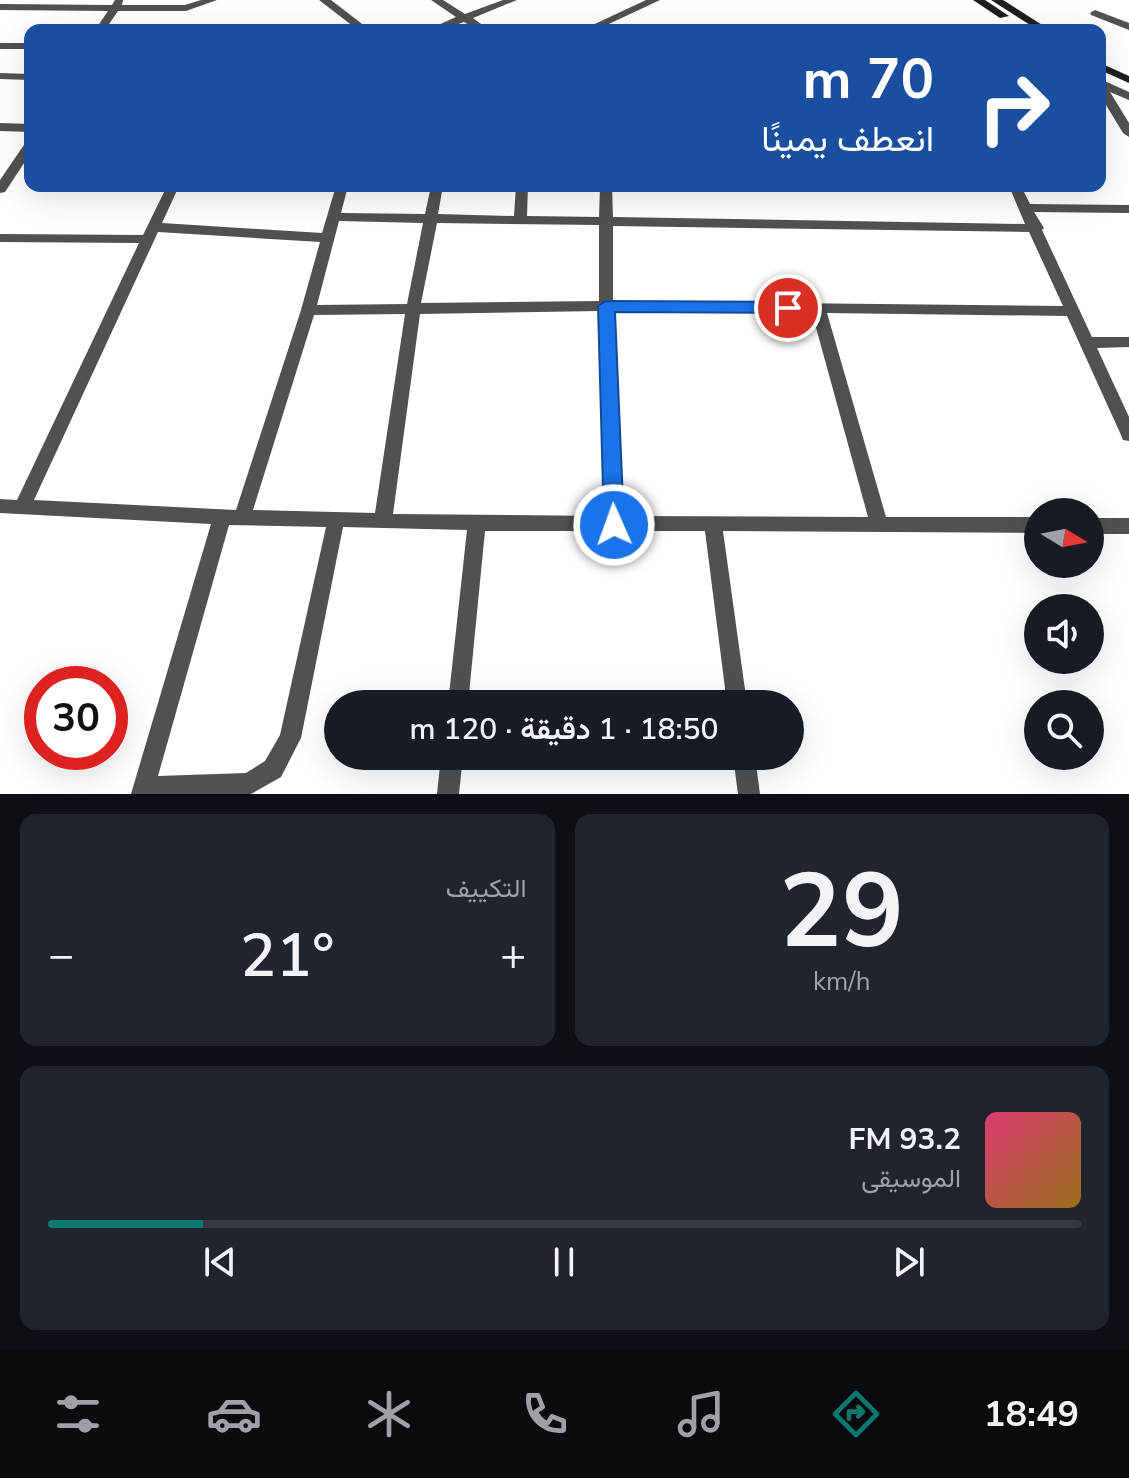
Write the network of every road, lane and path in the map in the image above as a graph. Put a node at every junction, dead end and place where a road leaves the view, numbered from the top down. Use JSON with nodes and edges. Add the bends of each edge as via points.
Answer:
{"nodes":[{"id":1,"x":212,"y":0,"type":"edge"},
{"id":2,"x":324,"y":0,"type":"edge"},
{"id":3,"x":436,"y":0,"type":"edge"},
{"id":4,"x":512,"y":0,"type":"edge"},
{"id":5,"x":655,"y":0,"type":"edge"},
{"id":6,"x":978,"y":0,"type":"edge"},
{"id":7,"x":996,"y":0,"type":"edge"},
{"id":8,"x":117,"y":4,"type":"edge"},
{"id":9,"x":0,"y":7,"type":"edge"},
{"id":10,"x":1095,"y":13,"type":"dead end"},
{"id":11,"x":465,"y":18,"type":"junction"},
{"id":12,"x":104,"y":24,"type":"edge"},
{"id":13,"x":357,"y":24,"type":"edge"},
{"id":14,"x":448,"y":24,"type":"edge"},
{"id":15,"x":474,"y":24,"type":"edge"},
{"id":16,"x":601,"y":24,"type":"edge"},
{"id":17,"x":1017,"y":24,"type":"edge"},
{"id":18,"x":1035,"y":24,"type":"edge"},
{"id":19,"x":1129,"y":27,"type":"edge"},
{"id":20,"x":0,"y":46,"type":"edge"},
{"id":21,"x":24,"y":46,"type":"edge"},
{"id":22,"x":1106,"y":70,"type":"edge"},
{"id":23,"x":0,"y":76,"type":"edge"},
{"id":24,"x":24,"y":77,"type":"edge"},
{"id":25,"x":1129,"y":80,"type":"edge"},
{"id":26,"x":1106,"y":87,"type":"edge"},
{"id":27,"x":1106,"y":94,"type":"edge"},
{"id":28,"x":1129,"y":97,"type":"edge"},
{"id":29,"x":0,"y":127,"type":"edge"},
{"id":30,"x":24,"y":128,"type":"edge"},
{"id":31,"x":1129,"y":133,"type":"edge"},
{"id":32,"x":24,"y":154,"type":"edge"},
{"id":33,"x":0,"y":189,"type":"edge"},
{"id":34,"x":170,"y":192,"type":"edge"},
{"id":35,"x":340,"y":192,"type":"edge"},
{"id":36,"x":436,"y":192,"type":"edge"},
{"id":37,"x":522,"y":192,"type":"edge"},
{"id":38,"x":606,"y":192,"type":"edge"},
{"id":39,"x":1018,"y":192,"type":"edge"},
{"id":40,"x":1025,"y":208,"type":"junction"},
{"id":41,"x":1129,"y":209,"type":"edge"},
{"id":42,"x":334,"y":217,"type":"junction"},
{"id":43,"x":432,"y":218,"type":"junction"},
{"id":44,"x":520,"y":219,"type":"junction"},
{"id":45,"x":607,"y":220,"type":"junction"},
{"id":46,"x":1037,"y":228,"type":"junction"},
{"id":47,"x":149,"y":233,"type":"junction"},
{"id":48,"x":0,"y":238,"type":"edge"},
{"id":49,"x":327,"y":238,"type":"junction"},
{"id":50,"x":606,"y":306,"type":"junction"},
{"id":51,"x":818,"y":308,"type":"junction"},
{"id":52,"x":413,"y":309,"type":"junction"},
{"id":53,"x":308,"y":310,"type":"junction"},
{"id":54,"x":1070,"y":311,"type":"junction"},
{"id":55,"x":1129,"y":342,"type":"edge"},
{"id":56,"x":1087,"y":343,"type":"junction"},
{"id":57,"x":1129,"y":435,"type":"edge"},
{"id":58,"x":0,"y":506,"type":"edge"},
{"id":59,"x":23,"y":506,"type":"junction"},
{"id":60,"x":232,"y":517,"type":"junction"},
{"id":61,"x":336,"y":520,"type":"junction"},
{"id":62,"x":383,"y":521,"type":"junction"},
{"id":63,"x":477,"y":523,"type":"junction"},
{"id":64,"x":879,"y":524,"type":"junction"},
{"id":65,"x":614,"y":525,"type":"junction"},
{"id":66,"x":713,"y":525,"type":"junction"},
{"id":67,"x":1024,"y":525,"type":"edge"},
{"id":68,"x":1104,"y":526,"type":"edge"},
{"id":69,"x":1129,"y":526,"type":"edge"},
{"id":70,"x":459,"y":690,"type":"edge"},
{"id":71,"x":735,"y":690,"type":"edge"},
{"id":72,"x":451,"y":770,"type":"edge"},
{"id":73,"x":746,"y":770,"type":"edge"},
{"id":74,"x":143,"y":790,"type":"edge"},
{"id":75,"x":448,"y":794,"type":"edge"},
{"id":76,"x":749,"y":794,"type":"edge"}],
"edges":[{"from":1,"to":8,"type":"street","via":[[186,8]]},
{"from":2,"to":13,"type":"street"},
{"from":3,"to":11,"type":"street"},
{"from":4,"to":11,"type":"street"},
{"from":5,"to":16,"type":"street"},
{"from":6,"to":17,"type":"street"},
{"from":7,"to":18,"type":"street"},
{"from":8,"to":9,"type":"street"},
{"from":8,"to":12,"type":"street"},
{"from":10,"to":19,"type":"street"},
{"from":11,"to":14,"type":"street"},
{"from":11,"to":15,"type":"street"},
{"from":20,"to":21,"type":"street"},
{"from":22,"to":25,"type":"street"},
{"from":23,"to":24,"type":"street"},
{"from":26,"to":28,"type":"street"},
{"from":27,"to":31,"type":"street"},
{"from":29,"to":30,"type":"street"},
{"from":32,"to":33,"type":"street"},
{"from":34,"to":47,"type":"street"},
{"from":35,"to":42,"type":"street"},
{"from":36,"to":43,"type":"street"},
{"from":37,"to":44,"type":"street"},
{"from":38,"to":45,"type":"street"},
{"from":39,"to":40,"type":"street"},
{"from":40,"to":41,"type":"street"},
{"from":40,"to":46,"type":"street"},
{"from":42,"to":43,"type":"street"},
{"from":42,"to":49,"type":"street"},
{"from":43,"to":44,"type":"street"},
{"from":43,"to":52,"type":"street"},
{"from":44,"to":45,"type":"street"},
{"from":45,"to":46,"type":"street"},
{"from":45,"to":50,"type":"street"},
{"from":46,"to":54,"type":"street"},
{"from":47,"to":48,"type":"street"},
{"from":47,"to":49,"type":"street"},
{"from":47,"to":59,"type":"street"},
{"from":49,"to":53,"type":"street"},
{"from":50,"to":51,"type":"street"},
{"from":50,"to":52,"type":"street"},
{"from":50,"to":65,"type":"street"},
{"from":51,"to":54,"type":"street"},
{"from":51,"to":64,"type":"street"},
{"from":52,"to":53,"type":"street"},
{"from":52,"to":62,"type":"street"},
{"from":53,"to":60,"type":"street"},
{"from":54,"to":56,"type":"street"},
{"from":55,"to":56,"type":"street"},
{"from":56,"to":57,"type":"street"},
{"from":58,"to":59,"type":"street"},
{"from":59,"to":60,"type":"street"},
{"from":60,"to":61,"type":"street"},
{"from":60,"to":74,"type":"street"},
{"from":61,"to":62,"type":"street"},
{"from":61,"to":74,"type":"street","via":[[290,738],[273,769],[249,784]]},
{"from":62,"to":63,"type":"street"},
{"from":63,"to":65,"type":"street"},
{"from":63,"to":70,"type":"street"},
{"from":64,"to":66,"type":"street"},
{"from":64,"to":67,"type":"street"},
{"from":65,"to":66,"type":"street"},
{"from":66,"to":71,"type":"street"},
{"from":68,"to":69,"type":"street"},
{"from":72,"to":75,"type":"street"},
{"from":73,"to":76,"type":"street"}]}
